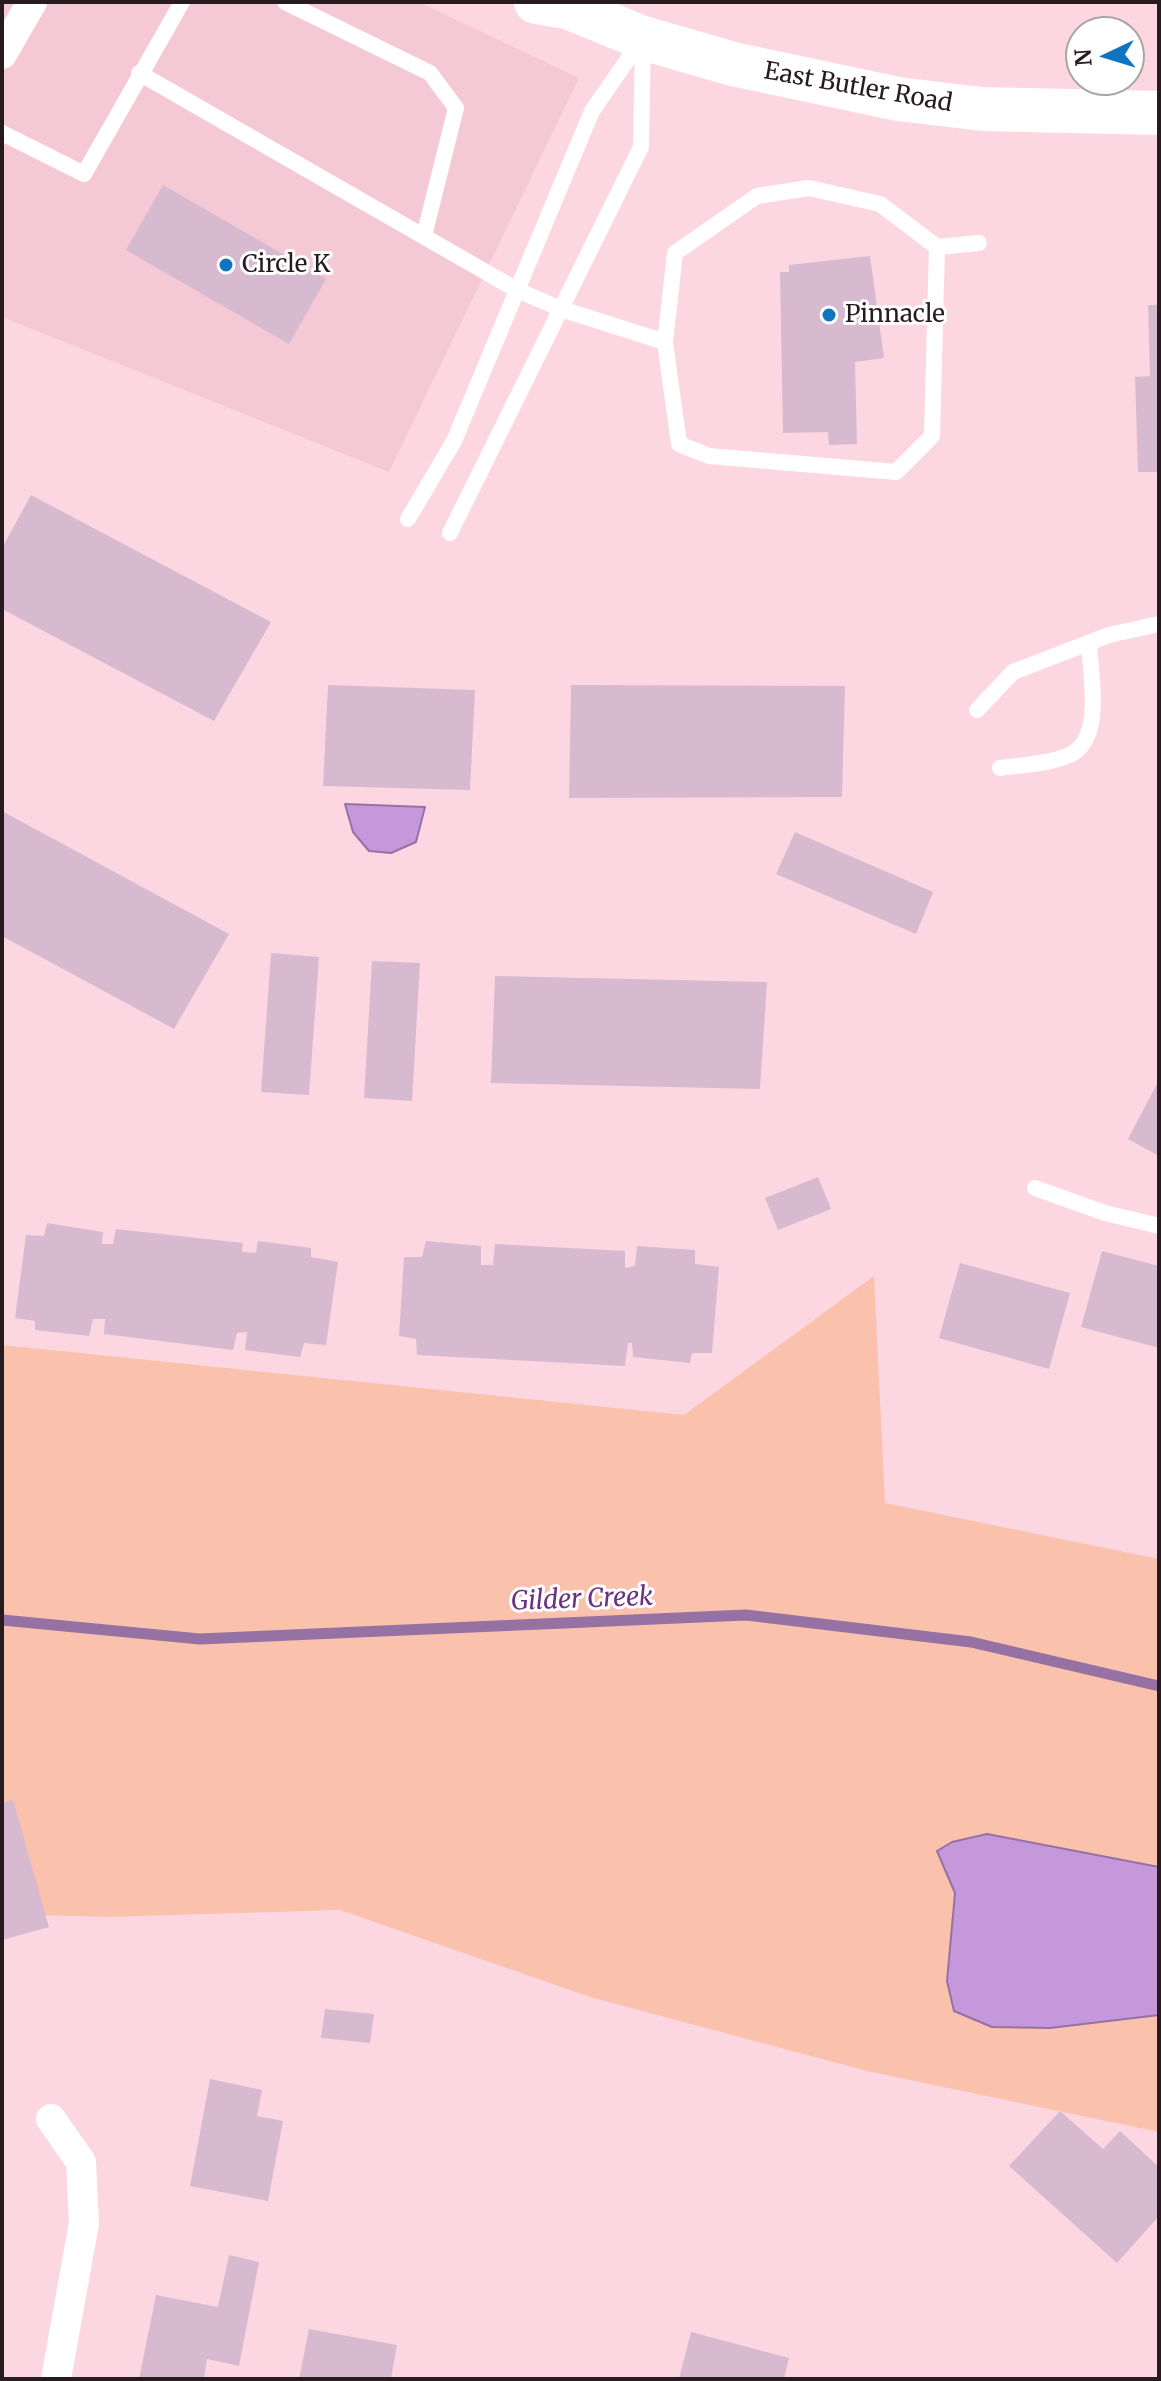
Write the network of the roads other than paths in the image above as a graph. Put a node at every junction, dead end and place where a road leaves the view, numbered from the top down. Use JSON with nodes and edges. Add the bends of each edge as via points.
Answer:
{"nodes":[{"id":1,"x":32,"y":2,"type":"edge"},
{"id":2,"x":182,"y":2,"type":"edge"},
{"id":3,"x":285,"y":2,"type":"edge"},
{"id":4,"x":554,"y":4,"type":"edge"},
{"id":5,"x":643,"y":38,"type":"junction"},
{"id":6,"x":2,"y":54,"type":"edge"},
{"id":7,"x":139,"y":73,"type":"junction"},
{"id":8,"x":1159,"y":113,"type":"edge"},
{"id":9,"x":2,"y":133,"type":"edge"},
{"id":10,"x":424,"y":236,"type":"junction"},
{"id":11,"x":979,"y":243,"type":"dead end"},
{"id":12,"x":937,"y":247,"type":"junction"},
{"id":13,"x":517,"y":290,"type":"junction"},
{"id":14,"x":561,"y":309,"type":"junction"},
{"id":15,"x":665,"y":342,"type":"junction"},
{"id":16,"x":408,"y":519,"type":"dead end"},
{"id":17,"x":450,"y":533,"type":"dead end"},
{"id":18,"x":1159,"y":624,"type":"edge"},
{"id":19,"x":1089,"y":643,"type":"junction"},
{"id":20,"x":977,"y":710,"type":"dead end"},
{"id":21,"x":1000,"y":768,"type":"dead end"},
{"id":22,"x":1035,"y":1188,"type":"dead end"},
{"id":23,"x":1159,"y":1226,"type":"edge"},
{"id":24,"x":51,"y":2119,"type":"dead end"},
{"id":25,"x":56,"y":2379,"type":"edge"}],
"edges":[{"from":1,"to":6,"type":"street"},
{"from":2,"to":7,"type":"lane"},
{"from":3,"to":10,"type":"lane","via":[[430,73],[456,108]]},
{"from":4,"to":5,"type":"main road","name":"East Butler Road"},
{"from":5,"to":8,"type":"main road","name":"East Butler Road","via":[[809,83],[898,99],[982,109]]},
{"from":5,"to":13,"type":"lane","via":[[592,111]]},
{"from":5,"to":14,"type":"lane","via":[[641,147]]},
{"from":7,"to":9,"type":"lane","via":[[84,174]]},
{"from":7,"to":10,"type":"lane"},
{"from":10,"to":13,"type":"lane"},
{"from":11,"to":12,"type":"lane"},
{"from":12,"to":15,"type":"lane","via":[[880,204],[809,188],[757,196],[675,253]]},
{"from":12,"to":15,"type":"lane","via":[[932,436],[896,472],[709,456],[679,444]]},
{"from":13,"to":14,"type":"lane"},
{"from":13,"to":16,"type":"lane","via":[[454,441]]},
{"from":14,"to":15,"type":"lane"},
{"from":14,"to":17,"type":"lane"},
{"from":18,"to":19,"type":"lane"},
{"from":19,"to":20,"type":"lane","via":[[1013,672]]},
{"from":19,"to":21,"type":"lane","via":[[1088,738],[1071,755]]},
{"from":22,"to":23,"type":"lane"},
{"from":24,"to":25,"type":"street","via":[[81,2162],[84,2223]]}]}
